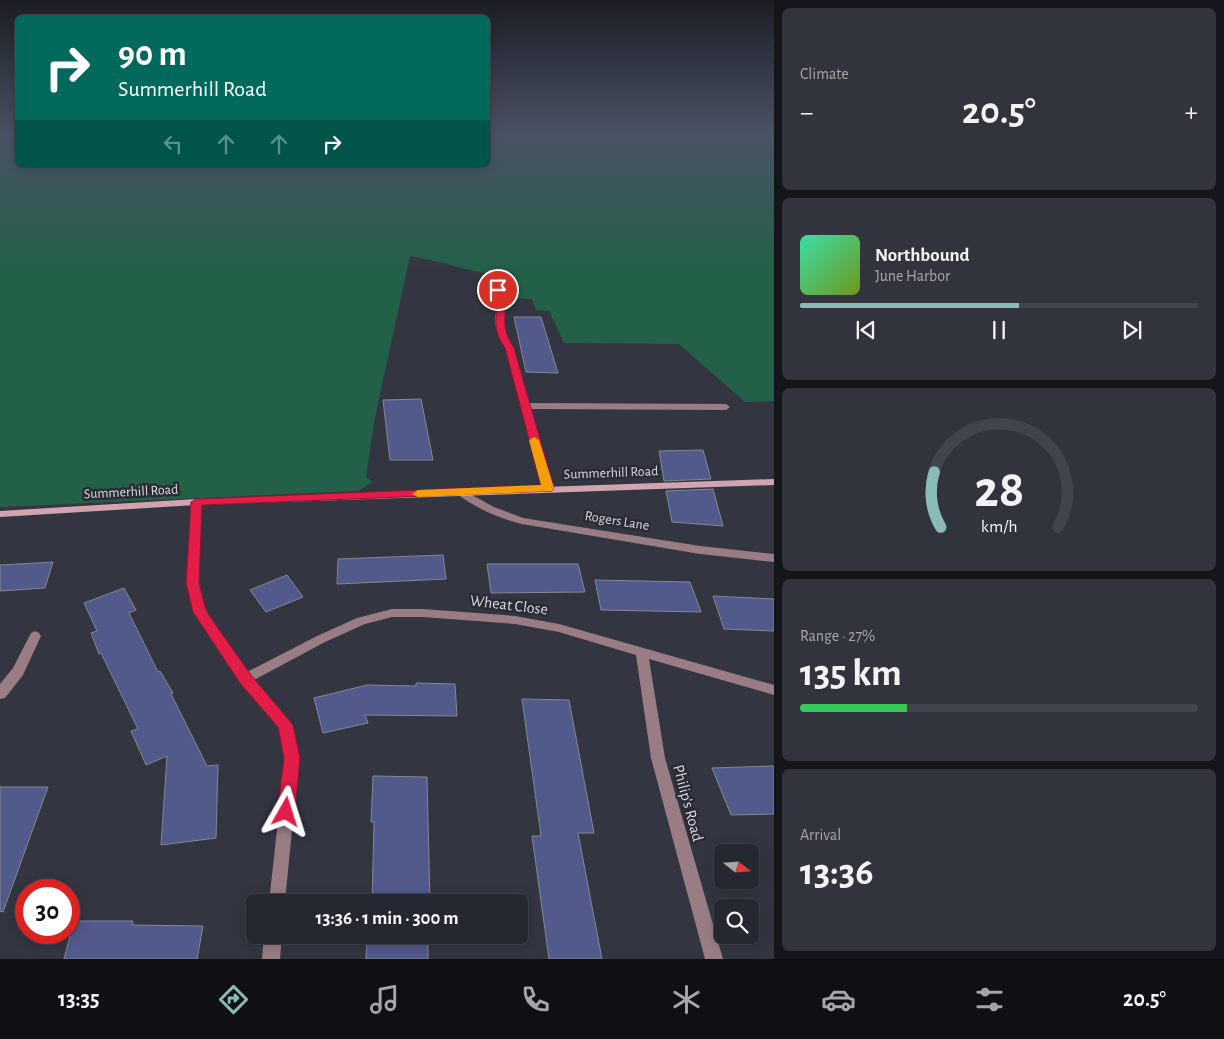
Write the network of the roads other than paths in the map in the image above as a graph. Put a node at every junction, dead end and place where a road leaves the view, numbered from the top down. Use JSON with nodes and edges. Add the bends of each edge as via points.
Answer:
{"nodes":[{"id":1,"x":481,"y":284,"type":"dead end"},
{"id":2,"x":525,"y":406,"type":"junction"},
{"id":3,"x":726,"y":407,"type":"dead end"},
{"id":4,"x":774,"y":482,"type":"edge"},
{"id":5,"x":548,"y":488,"type":"junction"},
{"id":6,"x":461,"y":492,"type":"junction"},
{"id":7,"x":196,"y":502,"type":"junction"},
{"id":8,"x":0,"y":514,"type":"edge"},
{"id":9,"x":774,"y":558,"type":"edge"},
{"id":10,"x":35,"y":636,"type":"dead end"},
{"id":11,"x":642,"y":653,"type":"junction"},
{"id":12,"x":245,"y":679,"type":"junction"},
{"id":13,"x":774,"y":690,"type":"edge"},
{"id":14,"x":0,"y":694,"type":"edge"},
{"id":15,"x":277,"y":894,"type":"edge"},
{"id":16,"x":272,"y":944,"type":"edge"},
{"id":17,"x":270,"y":959,"type":"edge"},
{"id":18,"x":714,"y":959,"type":"edge"}],
"edges":[{"from":1,"to":2,"type":"street","via":[[498,290],[502,302],[499,323],[510,348]]},
{"from":2,"to":3,"type":"street"},
{"from":2,"to":5,"type":"street"},
{"from":4,"to":5,"type":"street","name":"Summerhill Road"},
{"from":5,"to":6,"type":"street","name":"Summerhill Road"},
{"from":6,"to":7,"type":"street","name":"Summerhill Road"},
{"from":6,"to":9,"type":"street","name":"Rogers Lane","via":[[484,508],[522,521],[700,550]]},
{"from":7,"to":8,"type":"street","name":"Summerhill Road"},
{"from":7,"to":12,"type":"street","via":[[193,583],[200,612]]},
{"from":10,"to":14,"type":"street","via":[[18,672]]},
{"from":11,"to":12,"type":"street","name":"Wheat Close","via":[[559,628],[515,620],[392,613],[361,621],[321,638]]},
{"from":11,"to":13,"type":"street","name":"Wheat Close"},
{"from":11,"to":18,"type":"street","name":"Philip's Road","via":[[658,758]]},
{"from":12,"to":15,"type":"street","via":[[285,725],[292,758]]},
{"from":16,"to":17,"type":"street"}]}
